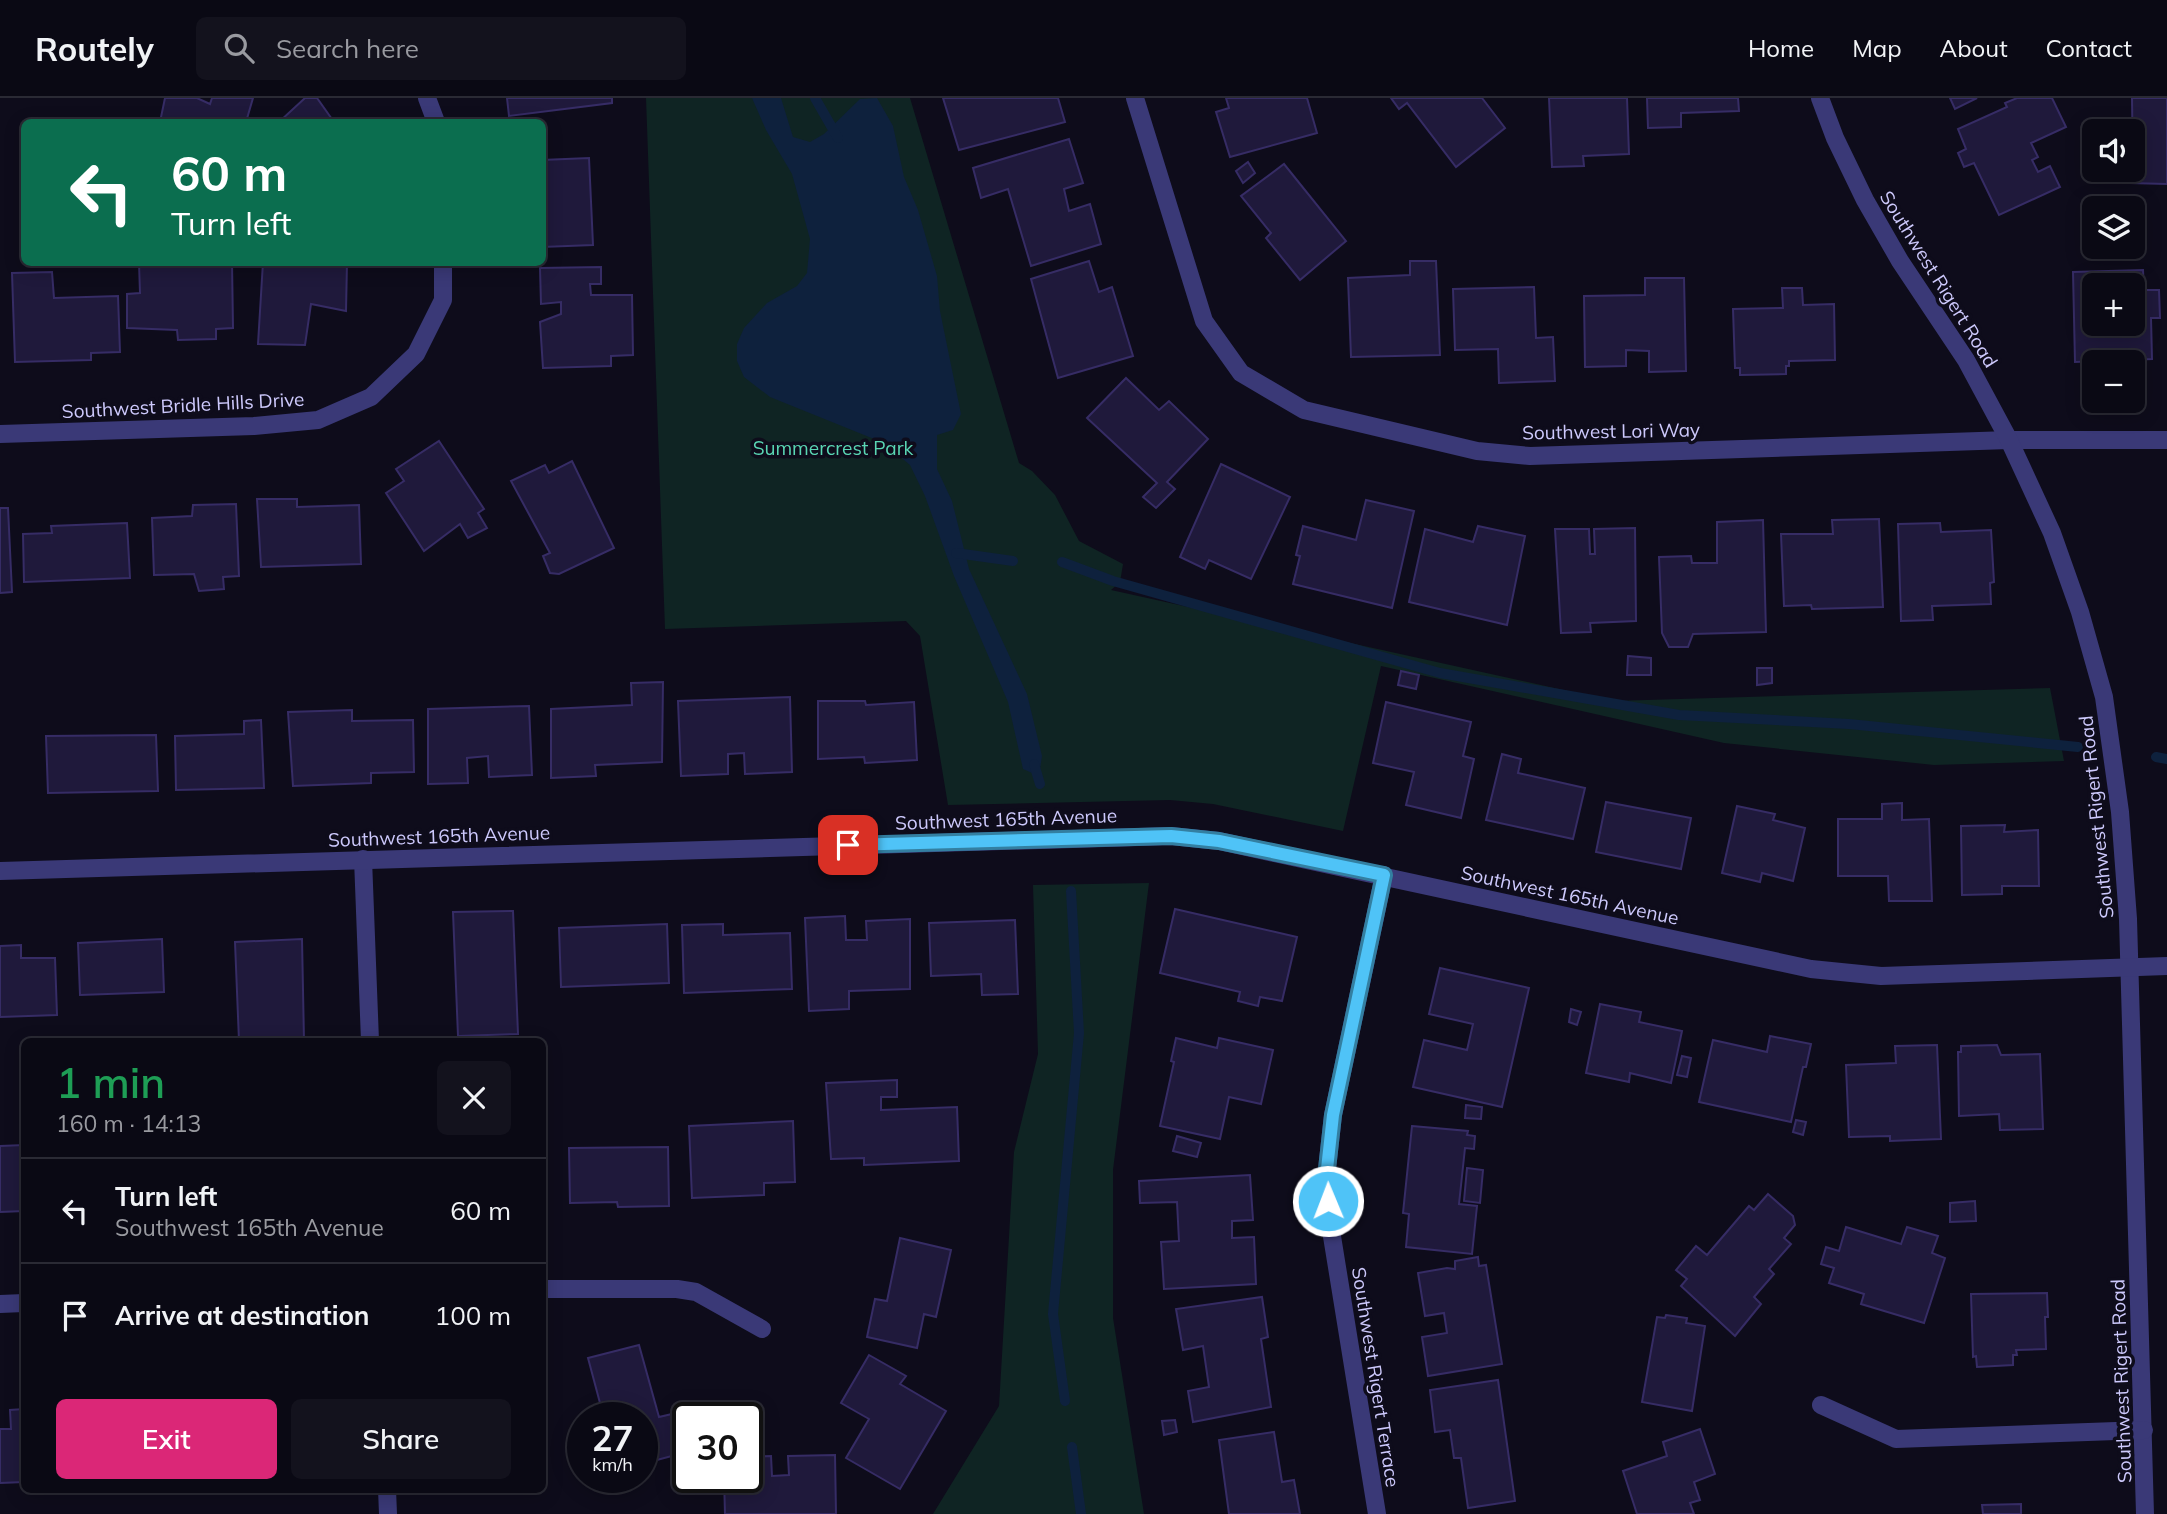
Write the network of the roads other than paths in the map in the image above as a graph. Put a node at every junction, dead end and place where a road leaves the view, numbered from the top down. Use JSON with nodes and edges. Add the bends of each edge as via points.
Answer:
{"nodes":[{"id":1,"x":426,"y":98,"type":"edge"},
{"id":2,"x":1135,"y":98,"type":"edge"},
{"id":3,"x":1820,"y":98,"type":"edge"},
{"id":4,"x":435,"y":119,"type":"edge"},
{"id":5,"x":443,"y":266,"type":"edge"},
{"id":6,"x":0,"y":434,"type":"edge"},
{"id":7,"x":2009,"y":440,"type":"junction"},
{"id":8,"x":2167,"y":440,"type":"edge"},
{"id":9,"x":363,"y":859,"type":"junction"},
{"id":10,"x":0,"y":871,"type":"edge"},
{"id":11,"x":1384,"y":875,"type":"junction"},
{"id":12,"x":2167,"y":966,"type":"edge"},
{"id":13,"x":2129,"y":967,"type":"junction"},
{"id":14,"x":370,"y":1038,"type":"edge"},
{"id":15,"x":546,"y":1289,"type":"edge"},
{"id":16,"x":21,"y":1303,"type":"edge"},
{"id":17,"x":0,"y":1304,"type":"edge"},
{"id":18,"x":762,"y":1329,"type":"dead end"},
{"id":19,"x":1821,"y":1405,"type":"dead end"},
{"id":20,"x":2144,"y":1430,"type":"junction"},
{"id":21,"x":387,"y":1493,"type":"edge"},
{"id":22,"x":388,"y":1514,"type":"edge"},
{"id":23,"x":1377,"y":1514,"type":"edge"},
{"id":24,"x":2145,"y":1514,"type":"edge"}],
"edges":[{"from":1,"to":4,"type":"street"},
{"from":2,"to":7,"type":"street","name":"Southwest Lori Way","via":[[1204,321],[1241,373],[1304,410],[1477,451],[1530,456]]},
{"from":3,"to":7,"type":"street","name":"Southwest Rigert Road","via":[[1865,200],[1966,360]]},
{"from":5,"to":6,"type":"street","name":"Southwest Bridle Hills Drive","via":[[443,300],[416,354],[371,397],[318,420]]},
{"from":7,"to":8,"type":"street","name":"Southwest Lori Way"},
{"from":7,"to":13,"type":"street","name":"Southwest Rigert Road","via":[[2052,533],[2104,697],[2120,812]]},
{"from":9,"to":10,"type":"street","name":"Southwest 165th Avenue"},
{"from":9,"to":11,"type":"street","name":"Southwest 165th Avenue","via":[[1171,836],[1219,841]]},
{"from":9,"to":14,"type":"street"},
{"from":11,"to":13,"type":"street","name":"Southwest 165th Avenue","via":[[1811,969],[1881,976]]},
{"from":11,"to":23,"type":"street","name":"Southwest Rigert Terrace","via":[[1333,1115],[1326,1178]]},
{"from":12,"to":13,"type":"street","name":"Southwest 165th Avenue"},
{"from":13,"to":20,"type":"street","name":"Southwest Rigert Road"},
{"from":15,"to":18,"type":"street","via":[[687,1290]]},
{"from":16,"to":17,"type":"street"},
{"from":19,"to":20,"type":"street","via":[[1896,1438]]},
{"from":20,"to":24,"type":"street","name":"Southwest Rigert Road"},
{"from":21,"to":22,"type":"street"}]}
